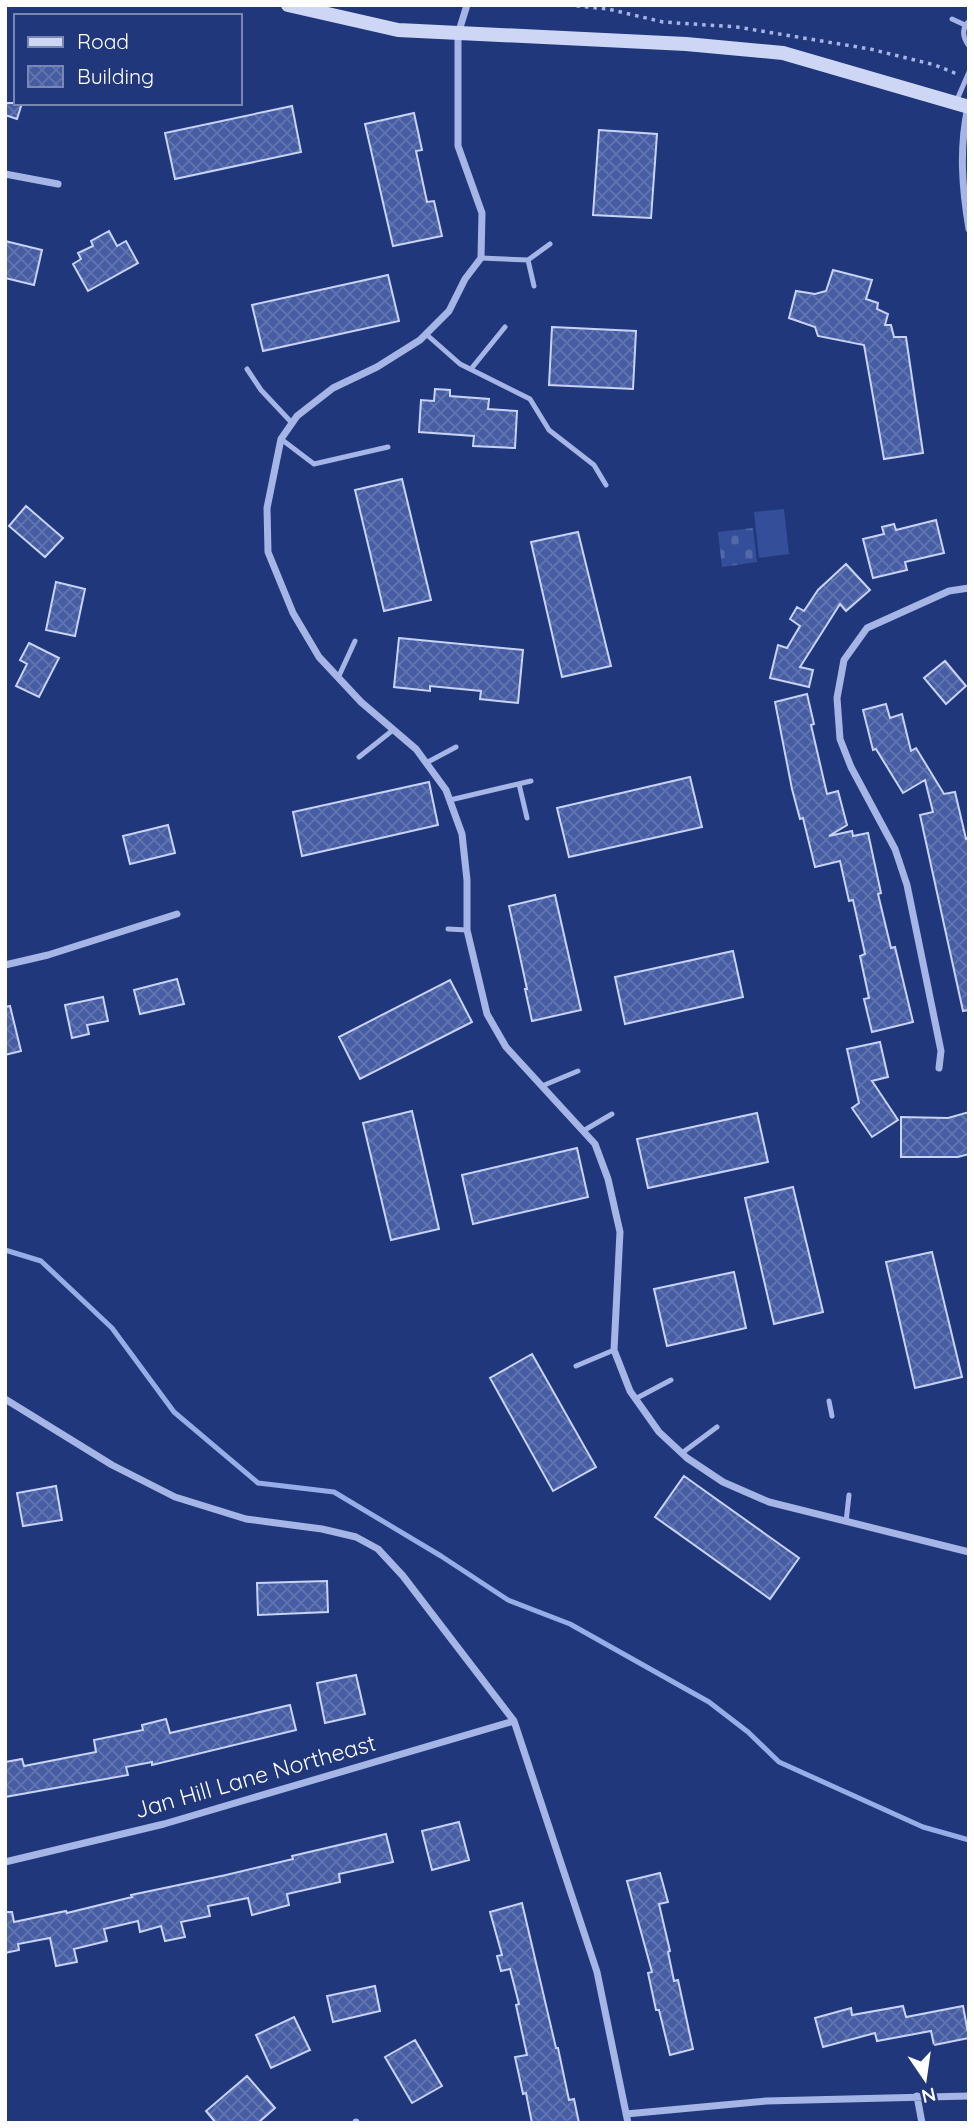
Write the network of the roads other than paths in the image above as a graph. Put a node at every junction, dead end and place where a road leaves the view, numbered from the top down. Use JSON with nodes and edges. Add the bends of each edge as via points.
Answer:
{"nodes":[{"id":1,"x":288,"y":5,"type":"edge"},
{"id":2,"x":467,"y":5,"type":"edge"},
{"id":3,"x":952,"y":19,"type":"dead end"},
{"id":4,"x":967,"y":23,"type":"edge"},
{"id":5,"x":458,"y":34,"type":"junction"},
{"id":6,"x":969,"y":46,"type":"edge"},
{"id":7,"x":969,"y":72,"type":"edge"},
{"id":8,"x":964,"y":106,"type":"edge"},
{"id":9,"x":5,"y":174,"type":"edge"},
{"id":10,"x":58,"y":184,"type":"dead end"},
{"id":11,"x":969,"y":229,"type":"edge"},
{"id":12,"x":550,"y":244,"type":"dead end"},
{"id":13,"x":481,"y":258,"type":"junction"},
{"id":14,"x":528,"y":260,"type":"junction"},
{"id":15,"x":534,"y":286,"type":"dead end"},
{"id":16,"x":505,"y":327,"type":"dead end"},
{"id":17,"x":426,"y":334,"type":"junction"},
{"id":18,"x":247,"y":369,"type":"dead end"},
{"id":19,"x":471,"y":369,"type":"junction"},
{"id":20,"x":292,"y":423,"type":"junction"},
{"id":21,"x":281,"y":439,"type":"junction"},
{"id":22,"x":388,"y":447,"type":"dead end"},
{"id":23,"x":606,"y":485,"type":"dead end"},
{"id":24,"x":969,"y":588,"type":"edge"},
{"id":25,"x":355,"y":641,"type":"dead end"},
{"id":26,"x":338,"y":678,"type":"junction"},
{"id":27,"x":393,"y":730,"type":"junction"},
{"id":28,"x":456,"y":747,"type":"dead end"},
{"id":29,"x":359,"y":757,"type":"dead end"},
{"id":30,"x":426,"y":763,"type":"junction"},
{"id":31,"x":531,"y":781,"type":"dead end"},
{"id":32,"x":519,"y":783,"type":"junction"},
{"id":33,"x":450,"y":800,"type":"junction"},
{"id":34,"x":527,"y":818,"type":"dead end"},
{"id":35,"x":177,"y":914,"type":"dead end"},
{"id":36,"x":448,"y":929,"type":"dead end"},
{"id":37,"x":467,"y":930,"type":"junction"},
{"id":38,"x":5,"y":965,"type":"edge"},
{"id":39,"x":939,"y":1068,"type":"dead end"},
{"id":40,"x":578,"y":1072,"type":"dead end"},
{"id":41,"x":542,"y":1087,"type":"junction"},
{"id":42,"x":612,"y":1114,"type":"dead end"},
{"id":43,"x":583,"y":1131,"type":"junction"},
{"id":44,"x":614,"y":1350,"type":"junction"},
{"id":45,"x":576,"y":1366,"type":"dead end"},
{"id":46,"x":671,"y":1380,"type":"dead end"},
{"id":47,"x":5,"y":1399,"type":"edge"},
{"id":48,"x":635,"y":1399,"type":"junction"},
{"id":49,"x":828,"y":1401,"type":"dead end"},
{"id":50,"x":832,"y":1416,"type":"dead end"},
{"id":51,"x":717,"y":1427,"type":"dead end"},
{"id":52,"x":682,"y":1453,"type":"junction"},
{"id":53,"x":849,"y":1495,"type":"dead end"},
{"id":54,"x":846,"y":1521,"type":"junction"},
{"id":55,"x":969,"y":1552,"type":"edge"},
{"id":56,"x":514,"y":1721,"type":"junction"},
{"id":57,"x":5,"y":1862,"type":"edge"},
{"id":58,"x":917,"y":2096,"type":"junction"},
{"id":59,"x":969,"y":2096,"type":"edge"},
{"id":60,"x":626,"y":2114,"type":"junction"},
{"id":61,"x":628,"y":2123,"type":"edge"},
{"id":62,"x":922,"y":2123,"type":"edge"}],
"edges":[{"from":1,"to":5,"type":"main road","via":[[398,30]]},
{"from":2,"to":5,"type":"street"},
{"from":3,"to":4,"type":"lane"},
{"from":4,"to":6,"type":"lane","via":[[963,35]]},
{"from":5,"to":8,"type":"main road","via":[[783,53]]},
{"from":5,"to":13,"type":"street","via":[[458,146],[482,214]]},
{"from":7,"to":8,"type":"lane"},
{"from":8,"to":11,"type":"street","via":[[962,190]]},
{"from":9,"to":10,"type":"street"},
{"from":12,"to":14,"type":"lane"},
{"from":13,"to":14,"type":"lane"},
{"from":13,"to":17,"type":"street","via":[[449,311]]},
{"from":14,"to":15,"type":"lane"},
{"from":16,"to":19,"type":"lane"},
{"from":17,"to":19,"type":"lane"},
{"from":17,"to":20,"type":"street","via":[[377,368],[333,388]]},
{"from":18,"to":20,"type":"lane"},
{"from":19,"to":23,"type":"lane","via":[[530,399],[549,430],[594,465]]},
{"from":20,"to":21,"type":"street"},
{"from":21,"to":22,"type":"lane","via":[[314,464]]},
{"from":21,"to":26,"type":"street","via":[[268,508],[268,552],[293,613],[318,657]]},
{"from":24,"to":39,"type":"street","via":[[949,591],[867,628],[844,660],[837,698],[840,739],[895,849],[907,886],[941,1051]]},
{"from":25,"to":26,"type":"lane"},
{"from":26,"to":27,"type":"street"},
{"from":27,"to":29,"type":"lane"},
{"from":27,"to":30,"type":"street"},
{"from":28,"to":30,"type":"lane"},
{"from":30,"to":33,"type":"street"},
{"from":31,"to":32,"type":"lane"},
{"from":32,"to":33,"type":"lane"},
{"from":32,"to":34,"type":"lane"},
{"from":33,"to":37,"type":"street","via":[[462,834]]},
{"from":35,"to":38,"type":"street"},
{"from":36,"to":37,"type":"lane"},
{"from":37,"to":41,"type":"street","via":[[487,1014],[506,1047]]},
{"from":40,"to":41,"type":"lane"},
{"from":41,"to":43,"type":"street"},
{"from":42,"to":43,"type":"lane"},
{"from":43,"to":44,"type":"street","via":[[595,1144],[620,1232]]},
{"from":44,"to":45,"type":"lane"},
{"from":44,"to":48,"type":"street"},
{"from":46,"to":48,"type":"lane"},
{"from":47,"to":56,"type":"street","via":[[112,1465],[175,1497],[246,1519],[356,1537],[378,1549]]},
{"from":48,"to":52,"type":"street","via":[[659,1432]]},
{"from":49,"to":50,"type":"lane"},
{"from":51,"to":52,"type":"lane"},
{"from":52,"to":54,"type":"street","via":[[723,1482],[769,1502]]},
{"from":53,"to":54,"type":"lane"},
{"from":54,"to":55,"type":"street"},
{"from":56,"to":57,"type":"street","name":"Jan Hill Lane Northeast","via":[[164,1824]]},
{"from":56,"to":60,"type":"street","via":[[597,1972]]},
{"from":58,"to":59,"type":"street"},
{"from":58,"to":60,"type":"street","via":[[766,2101]]},
{"from":58,"to":62,"type":"street"},
{"from":60,"to":61,"type":"street"}]}
